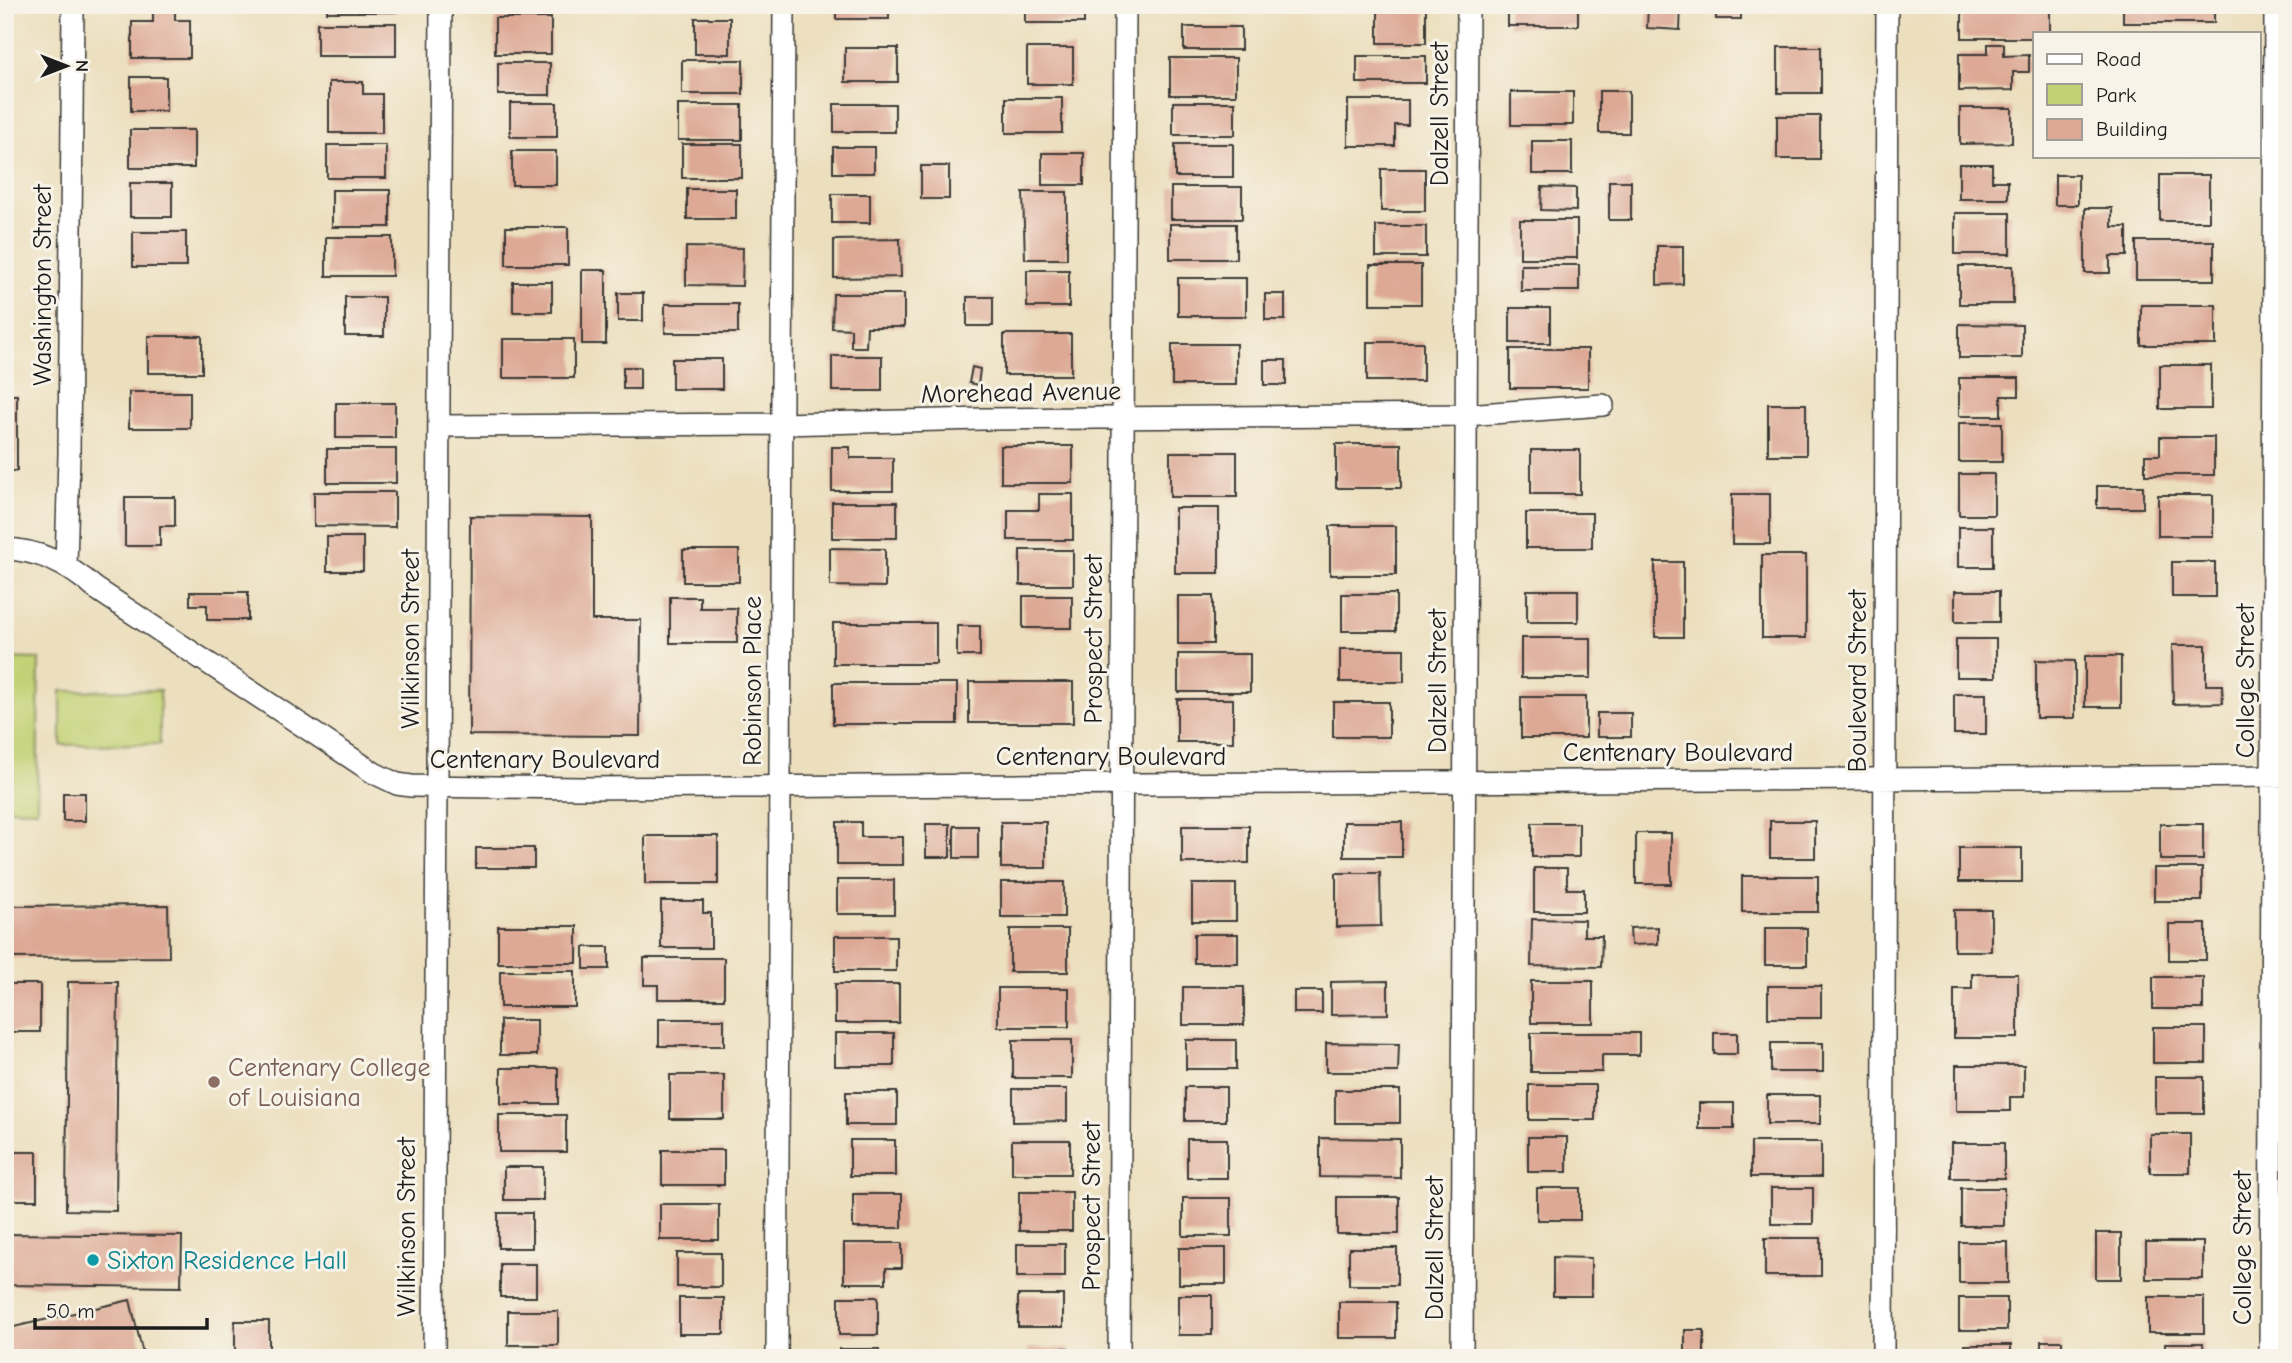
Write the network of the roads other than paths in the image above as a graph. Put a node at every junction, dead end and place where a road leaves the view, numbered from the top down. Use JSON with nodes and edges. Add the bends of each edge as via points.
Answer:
{"nodes":[{"id":1,"x":73,"y":5,"type":"edge"},
{"id":2,"x":442,"y":5,"type":"edge"},
{"id":3,"x":784,"y":5,"type":"edge"},
{"id":4,"x":1125,"y":5,"type":"edge"},
{"id":5,"x":1468,"y":5,"type":"edge"},
{"id":6,"x":1886,"y":5,"type":"edge"},
{"id":7,"x":2275,"y":5,"type":"edge"},
{"id":8,"x":2273,"y":73,"type":"edge"},
{"id":9,"x":1603,"y":405,"type":"dead end"},
{"id":10,"x":1466,"y":415,"type":"junction"},
{"id":11,"x":1123,"y":418,"type":"junction"},
{"id":12,"x":781,"y":424,"type":"junction"},
{"id":13,"x":440,"y":426,"type":"junction"},
{"id":14,"x":5,"y":549,"type":"edge"},
{"id":15,"x":66,"y":566,"type":"junction"},
{"id":16,"x":2280,"y":776,"type":"edge"},
{"id":17,"x":1885,"y":779,"type":"junction"},
{"id":18,"x":1464,"y":782,"type":"junction"},
{"id":19,"x":1120,"y":784,"type":"junction"},
{"id":20,"x":779,"y":786,"type":"junction"},
{"id":21,"x":437,"y":787,"type":"junction"},
{"id":22,"x":434,"y":1358,"type":"edge"},
{"id":23,"x":777,"y":1358,"type":"edge"},
{"id":24,"x":1119,"y":1358,"type":"edge"},
{"id":25,"x":1462,"y":1358,"type":"edge"},
{"id":26,"x":1882,"y":1358,"type":"edge"},
{"id":27,"x":2270,"y":1358,"type":"edge"}],
"edges":[{"from":1,"to":15,"type":"street","name":"Washington Street"},
{"from":2,"to":13,"type":"street","name":"Wilkinson Street"},
{"from":3,"to":12,"type":"street","name":"Robinson Place"},
{"from":4,"to":11,"type":"street","name":"Prospect Street"},
{"from":5,"to":10,"type":"street","name":"Dalzell Street"},
{"from":6,"to":17,"type":"street","name":"Boulevard Street"},
{"from":7,"to":8,"type":"street","name":"College Street"},
{"from":8,"to":16,"type":"street","name":"College Street"},
{"from":9,"to":10,"type":"street","name":"Morehead Avenue"},
{"from":10,"to":11,"type":"street","name":"Morehead Avenue"},
{"from":10,"to":18,"type":"street","name":"Dalzell Street"},
{"from":11,"to":12,"type":"street","name":"Morehead Avenue"},
{"from":11,"to":19,"type":"street","name":"Prospect Street"},
{"from":12,"to":13,"type":"street","name":"Morehead Avenue"},
{"from":12,"to":20,"type":"street","name":"Robinson Place"},
{"from":13,"to":21,"type":"street","name":"Wilkinson Street"},
{"from":14,"to":15,"type":"street","name":"Centenary Boulevard","via":[[22,550]]},
{"from":15,"to":21,"type":"street","name":"Centenary Boulevard","via":[[374,773],[397,784]]},
{"from":16,"to":17,"type":"street","name":"Centenary Boulevard"},
{"from":16,"to":27,"type":"street","name":"College Street"},
{"from":17,"to":18,"type":"street","name":"Centenary Boulevard"},
{"from":17,"to":26,"type":"street","name":"Boulevard Street"},
{"from":18,"to":19,"type":"street","name":"Centenary Boulevard"},
{"from":18,"to":25,"type":"street","name":"Dalzell Street"},
{"from":19,"to":20,"type":"street","name":"Centenary Boulevard"},
{"from":19,"to":24,"type":"street","name":"Prospect Street"},
{"from":20,"to":21,"type":"street","name":"Centenary Boulevard"},
{"from":20,"to":23,"type":"street","name":"Robinson Place"},
{"from":21,"to":22,"type":"street","name":"Wilkinson Street"}]}
